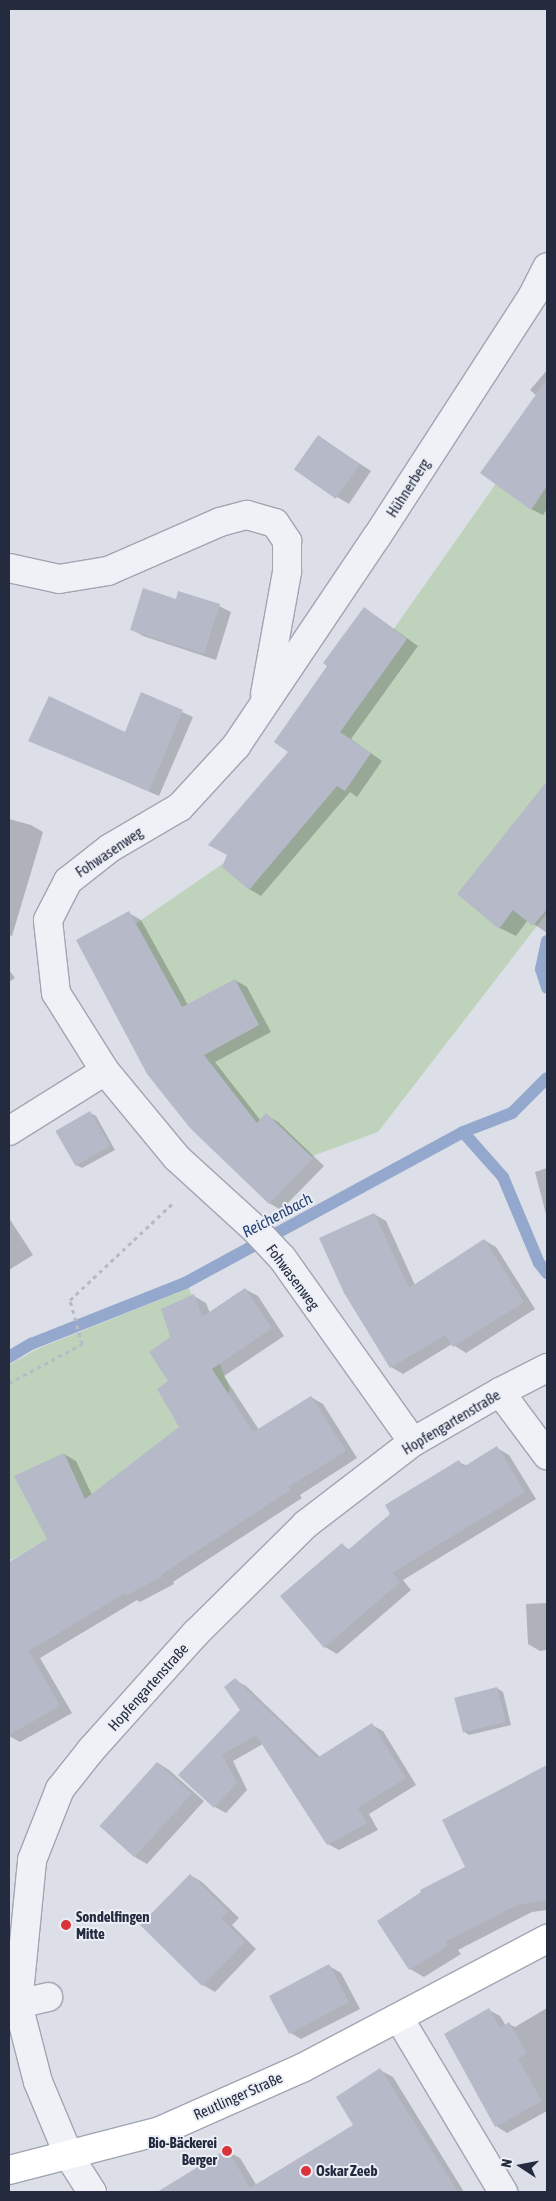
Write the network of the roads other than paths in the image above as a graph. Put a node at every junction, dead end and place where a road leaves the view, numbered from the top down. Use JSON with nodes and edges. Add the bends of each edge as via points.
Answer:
{"nodes":[{"id":1,"x":547,"y":267,"type":"edge"},
{"id":2,"x":9,"y":568,"type":"edge"},
{"id":3,"x":263,"y":706,"type":"junction"},
{"id":4,"x":105,"y":1071,"type":"junction"},
{"id":5,"x":9,"y":1131,"type":"edge"},
{"id":6,"x":547,"y":1368,"type":"edge"},
{"id":7,"x":500,"y":1392,"type":"junction"},
{"id":8,"x":413,"y":1442,"type":"junction"},
{"id":9,"x":547,"y":1456,"type":"edge"},
{"id":10,"x":547,"y":1939,"type":"edge"},
{"id":11,"x":48,"y":1997,"type":"dead end"},
{"id":12,"x":18,"y":2004,"type":"junction"},
{"id":13,"x":399,"y":2018,"type":"junction"},
{"id":14,"x":69,"y":2156,"type":"junction"},
{"id":15,"x":9,"y":2170,"type":"edge"},
{"id":16,"x":92,"y":2192,"type":"edge"},
{"id":17,"x":503,"y":2192,"type":"edge"}],
"edges":[{"from":1,"to":3,"type":"street","name":"Hühnerberg","via":[[533,294],[376,538]]},
{"from":2,"to":3,"type":"street","name":"Fohwasenweg","via":[[59,579],[108,571],[220,522],[247,515],[275,523],[287,541],[288,572]]},
{"from":3,"to":4,"type":"street","name":"Fohwasenweg","via":[[236,746],[180,807],[110,848],[68,881],[48,920],[56,992]]},
{"from":4,"to":5,"type":"street"},
{"from":4,"to":8,"type":"street","name":"Fohwasenweg","via":[[177,1158],[282,1258]]},
{"from":6,"to":7,"type":"street","name":"Hopfengartenstraße"},
{"from":7,"to":8,"type":"street","name":"Hopfengartenstraße"},
{"from":7,"to":9,"type":"street"},
{"from":8,"to":12,"type":"street","name":"Hopfengartenstraße","via":[[306,1524],[196,1633],[60,1789],[32,1860]]},
{"from":10,"to":13,"type":"main road","name":"Reutlinger Straße"},
{"from":11,"to":12,"type":"street"},
{"from":12,"to":14,"type":"street","name":"Hopfengartenstraße","via":[[38,2082]]},
{"from":13,"to":14,"type":"main road","name":"Reutlinger Straße","via":[[302,2068],[160,2131]]},
{"from":13,"to":17,"type":"street"},
{"from":14,"to":15,"type":"main road","name":"Reutlinger Straße"},
{"from":14,"to":16,"type":"street","name":"Hopfengartenstraße"}]}
